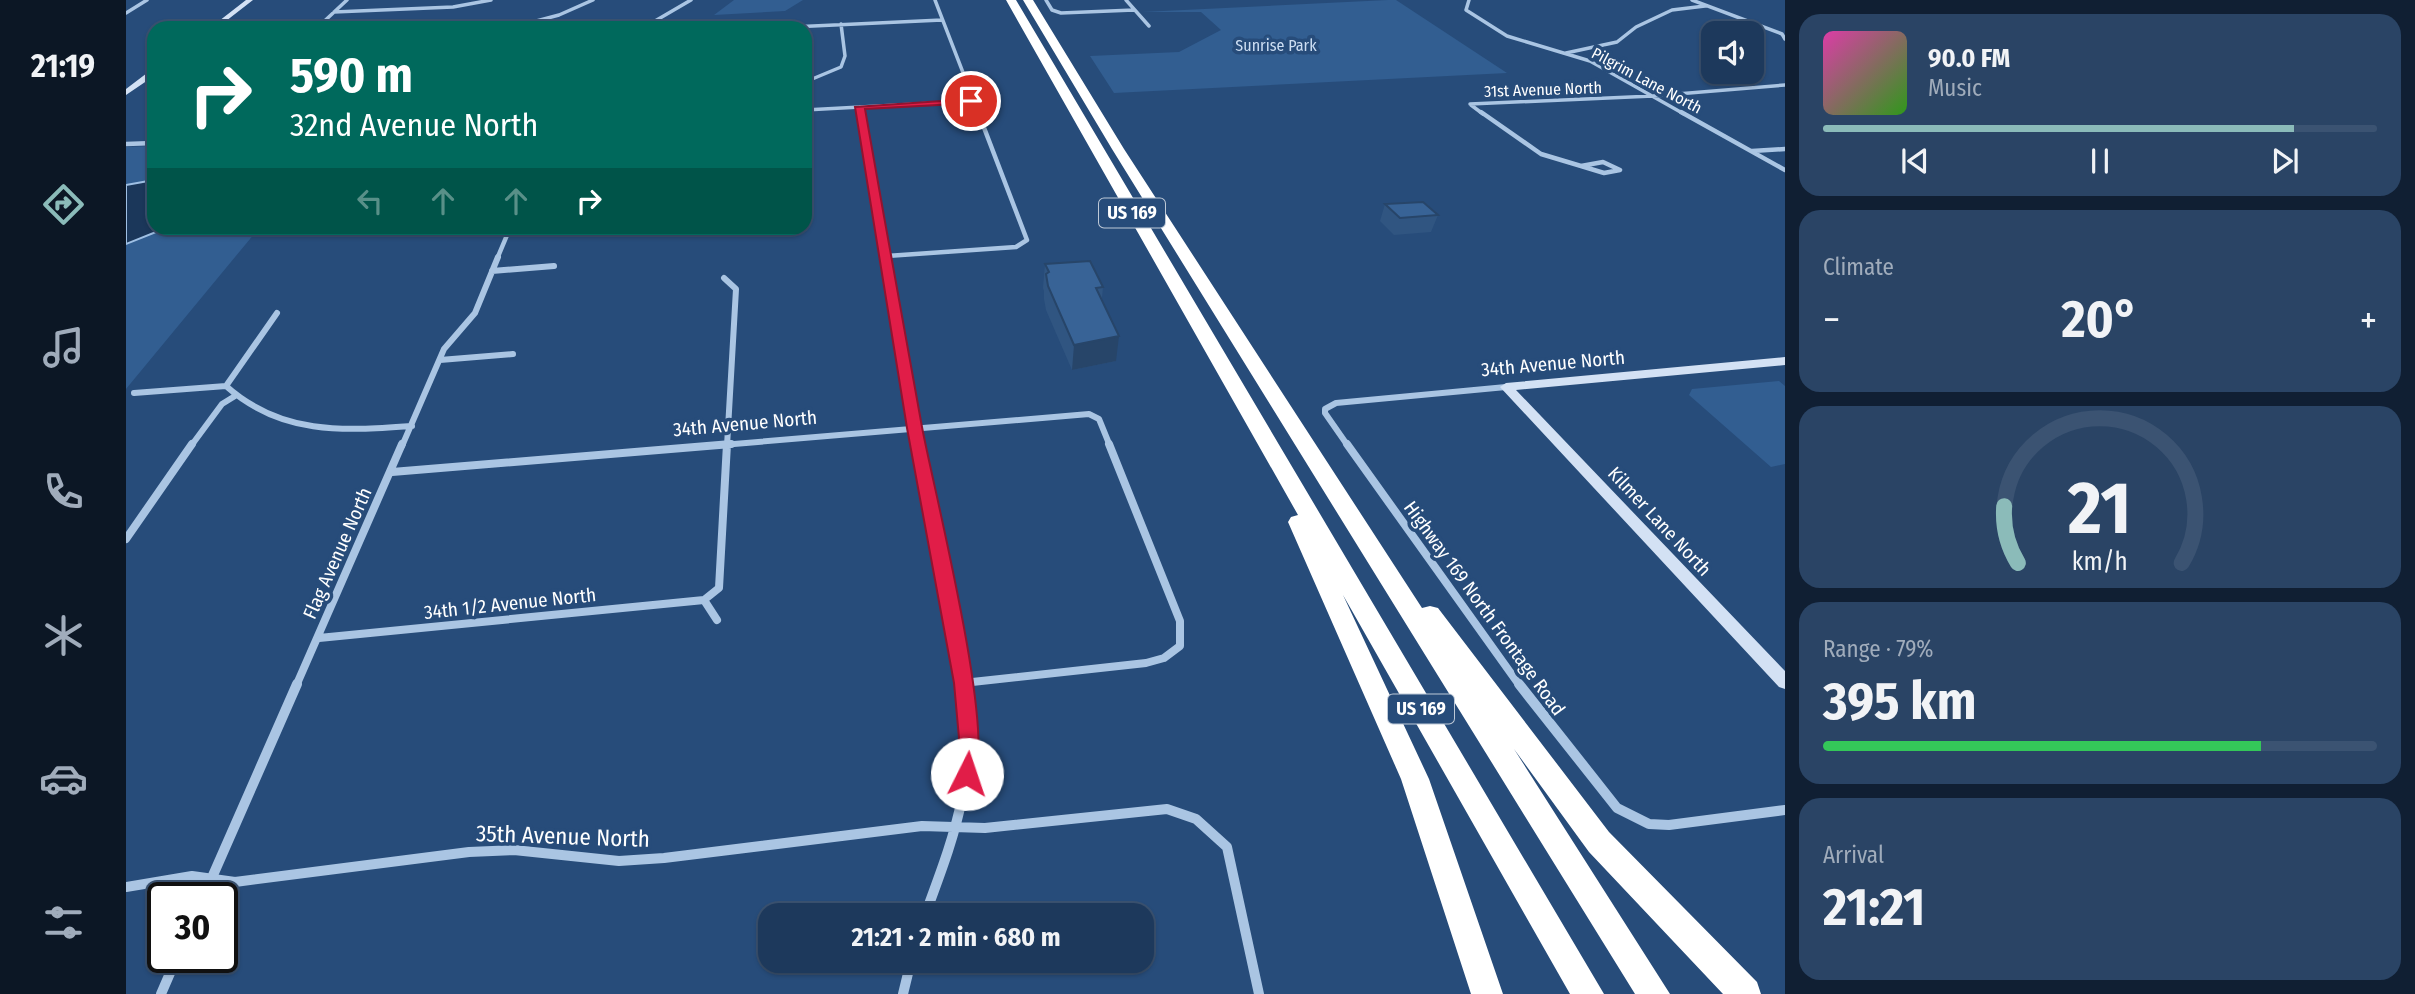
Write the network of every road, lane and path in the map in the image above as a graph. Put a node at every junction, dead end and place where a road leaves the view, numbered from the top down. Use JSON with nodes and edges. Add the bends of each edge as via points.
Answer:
{"nodes":[{"id":1,"x":147,"y":0,"type":"edge"},
{"id":2,"x":250,"y":0,"type":"edge"},
{"id":3,"x":347,"y":0,"type":"edge"},
{"id":4,"x":491,"y":0,"type":"edge"},
{"id":5,"x":593,"y":0,"type":"edge"},
{"id":6,"x":691,"y":0,"type":"edge"},
{"id":7,"x":935,"y":0,"type":"edge"},
{"id":8,"x":1011,"y":0,"type":"edge"},
{"id":9,"x":1028,"y":0,"type":"edge"},
{"id":10,"x":1046,"y":0,"type":"edge"},
{"id":11,"x":1126,"y":0,"type":"edge"},
{"id":12,"x":1469,"y":0,"type":"edge"},
{"id":13,"x":1692,"y":0,"type":"edge"},
{"id":14,"x":1705,"y":6,"type":"junction"},
{"id":15,"x":1134,"y":10,"type":"junction"},
{"id":16,"x":334,"y":12,"type":"junction"},
{"id":17,"x":126,"y":13,"type":"edge"},
{"id":18,"x":942,"y":20,"type":"junction"},
{"id":19,"x":222,"y":21,"type":"edge"},
{"id":20,"x":324,"y":21,"type":"edge"},
{"id":21,"x":541,"y":21,"type":"edge"},
{"id":22,"x":655,"y":21,"type":"edge"},
{"id":23,"x":841,"y":24,"type":"junction"},
{"id":24,"x":812,"y":26,"type":"edge"},
{"id":25,"x":1149,"y":26,"type":"dead end"},
{"id":26,"x":1784,"y":35,"type":"edge"},
{"id":27,"x":1566,"y":53,"type":"junction"},
{"id":28,"x":147,"y":77,"type":"edge"},
{"id":29,"x":812,"y":79,"type":"edge"},
{"id":30,"x":1785,"y":85,"type":"edge"},
{"id":31,"x":126,"y":93,"type":"edge"},
{"id":32,"x":1653,"y":96,"type":"junction"},
{"id":33,"x":971,"y":101,"type":"junction"},
{"id":34,"x":860,"y":107,"type":"junction"},
{"id":35,"x":812,"y":110,"type":"edge"},
{"id":36,"x":147,"y":143,"type":"edge"},
{"id":37,"x":126,"y":144,"type":"edge"},
{"id":38,"x":1785,"y":149,"type":"edge"},
{"id":39,"x":1751,"y":151,"type":"junction"},
{"id":40,"x":1580,"y":166,"type":"junction"},
{"id":41,"x":1785,"y":170,"type":"edge"},
{"id":42,"x":507,"y":235,"type":"edge"},
{"id":43,"x":887,"y":256,"type":"junction"},
{"id":44,"x":554,"y":266,"type":"dead end"},
{"id":45,"x":492,"y":271,"type":"junction"},
{"id":46,"x":724,"y":278,"type":"dead end"},
{"id":47,"x":277,"y":313,"type":"dead end"},
{"id":48,"x":513,"y":354,"type":"dead end"},
{"id":49,"x":440,"y":360,"type":"junction"},
{"id":50,"x":1785,"y":361,"type":"edge"},
{"id":51,"x":226,"y":386,"type":"junction"},
{"id":52,"x":1506,"y":387,"type":"junction"},
{"id":53,"x":134,"y":393,"type":"dead end"},
{"id":54,"x":235,"y":396,"type":"junction"},
{"id":55,"x":1325,"y":409,"type":"joint"},
{"id":56,"x":1256,"y":424,"type":"junction"},
{"id":57,"x":412,"y":426,"type":"junction"},
{"id":58,"x":915,"y":428,"type":"junction"},
{"id":59,"x":728,"y":444,"type":"junction"},
{"id":60,"x":392,"y":472,"type":"junction"},
{"id":61,"x":1331,"y":482,"type":"junction"},
{"id":62,"x":126,"y":539,"type":"edge"},
{"id":63,"x":704,"y":600,"type":"junction"},
{"id":64,"x":717,"y":620,"type":"dead end"},
{"id":65,"x":318,"y":638,"type":"junction"},
{"id":66,"x":1785,"y":682,"type":"edge"},
{"id":67,"x":963,"y":683,"type":"junction"},
{"id":68,"x":1785,"y":810,"type":"edge"},
{"id":69,"x":958,"y":827,"type":"junction"},
{"id":70,"x":211,"y":880,"type":"junction"},
{"id":71,"x":126,"y":887,"type":"edge"},
{"id":72,"x":930,"y":903,"type":"edge"},
{"id":73,"x":170,"y":973,"type":"edge"},
{"id":74,"x":908,"y":973,"type":"edge"},
{"id":75,"x":161,"y":994,"type":"edge"},
{"id":76,"x":903,"y":994,"type":"edge"},
{"id":77,"x":1259,"y":994,"type":"edge"},
{"id":78,"x":1487,"y":994,"type":"edge"},
{"id":79,"x":1588,"y":994,"type":"edge"},
{"id":80,"x":1654,"y":994,"type":"edge"},
{"id":81,"x":1745,"y":994,"type":"edge"}],
"edges":[{"from":1,"to":17,"type":"street"},
{"from":2,"to":19,"type":"street"},
{"from":3,"to":16,"type":"street"},
{"from":4,"to":16,"type":"street","via":[[453,7]]},
{"from":5,"to":21,"type":"street"},
{"from":6,"to":22,"type":"street"},
{"from":7,"to":18,"type":"street"},
{"from":8,"to":56,"type":"highway","number":"US 169"},
{"from":9,"to":61,"type":"highway","number":"US 169"},
{"from":10,"to":15,"type":"street","via":[[1060,13]]},
{"from":11,"to":15,"type":"street"},
{"from":12,"to":27,"type":"street","name":"Pilgrim Lane North","via":[[1466,10],[1507,36]]},
{"from":13,"to":14,"type":"street"},
{"from":14,"to":26,"type":"street"},
{"from":14,"to":27,"type":"street","via":[[1672,10],[1617,41]]},
{"from":15,"to":25,"type":"street"},
{"from":16,"to":20,"type":"street"},
{"from":18,"to":23,"type":"street"},
{"from":18,"to":33,"type":"street"},
{"from":23,"to":24,"type":"street"},
{"from":23,"to":29,"type":"street","via":[[845,56],[841,67]]},
{"from":27,"to":32,"type":"street","name":"Pilgrim Lane North"},
{"from":28,"to":31,"type":"street"},
{"from":30,"to":32,"type":"street","name":"31st Avenue North"},
{"from":32,"to":39,"type":"street","name":"Pilgrim Lane North"},
{"from":32,"to":40,"type":"street","name":"31st Avenue North","via":[[1470,104],[1541,154]]},
{"from":33,"to":34,"type":"street"},
{"from":33,"to":43,"type":"street","via":[[1027,240],[1024,244]]},
{"from":34,"to":35,"type":"street"},
{"from":34,"to":43,"type":"street"},
{"from":36,"to":37,"type":"street"},
{"from":38,"to":39,"type":"street"},
{"from":39,"to":41,"type":"street","name":"Pilgrim Lane North"},
{"from":40,"to":40,"type":"street","via":[[1604,173],[1620,170],[1602,162]]},
{"from":42,"to":45,"type":"street","name":"Flag Avenue North"},
{"from":43,"to":58,"type":"street"},
{"from":44,"to":45,"type":"street"},
{"from":45,"to":49,"type":"street","name":"Flag Avenue North","via":[[475,313]]},
{"from":46,"to":59,"type":"street","via":[[736,289]]},
{"from":47,"to":51,"type":"street"},
{"from":48,"to":49,"type":"street"},
{"from":49,"to":57,"type":"street","name":"Flag Avenue North"},
{"from":50,"to":52,"type":"street","name":"34th Avenue North"},
{"from":51,"to":53,"type":"street"},
{"from":51,"to":54,"type":"street"},
{"from":52,"to":55,"type":"street","name":"34th Avenue North","via":[[1336,403]]},
{"from":52,"to":66,"type":"street","name":"Kilmer Lane North"},
{"from":54,"to":57,"type":"street","via":[[259,411],[310,427]]},
{"from":54,"to":62,"type":"street","via":[[211,417]]},
{"from":55,"to":68,"type":"street","name":"Highway 169 North Frontage Road","via":[[1519,684],[1605,796],[1631,817],[1649,824]]},
{"from":56,"to":78,"type":"highway","via":[[1415,779]]},
{"from":56,"to":79,"type":"highway","number":"US 169"},
{"from":57,"to":60,"type":"street","name":"Flag Avenue North"},
{"from":58,"to":59,"type":"street","name":"34th Avenue North"},
{"from":58,"to":67,"type":"street"},
{"from":58,"to":67,"type":"street","name":"34th Avenue North","via":[[1089,414],[1099,419],[1180,621],[1180,646],[1164,658]]},
{"from":59,"to":60,"type":"street","name":"34th Avenue North"},
{"from":59,"to":63,"type":"street","via":[[719,589]]},
{"from":60,"to":65,"type":"street","name":"Flag Avenue North"},
{"from":61,"to":80,"type":"highway","number":"US 169"},
{"from":61,"to":81,"type":"highway","via":[[1599,842]]},
{"from":63,"to":64,"type":"street"},
{"from":63,"to":65,"type":"street","name":"34th 1/2 Avenue North"},
{"from":65,"to":70,"type":"street","name":"Flag Avenue North"},
{"from":67,"to":69,"type":"street","via":[[969,738]]},
{"from":69,"to":70,"type":"street","name":"35th Avenue North","via":[[922,826],[653,859],[619,861],[514,849]]},
{"from":69,"to":72,"type":"street"},
{"from":69,"to":77,"type":"street","name":"35th Avenue North","via":[[985,828],[1156,808],[1177,809],[1196,817],[1227,847]]},
{"from":70,"to":71,"type":"street","name":"35th Avenue North","via":[[192,876]]},
{"from":73,"to":75,"type":"street"},
{"from":74,"to":76,"type":"street"}]}
